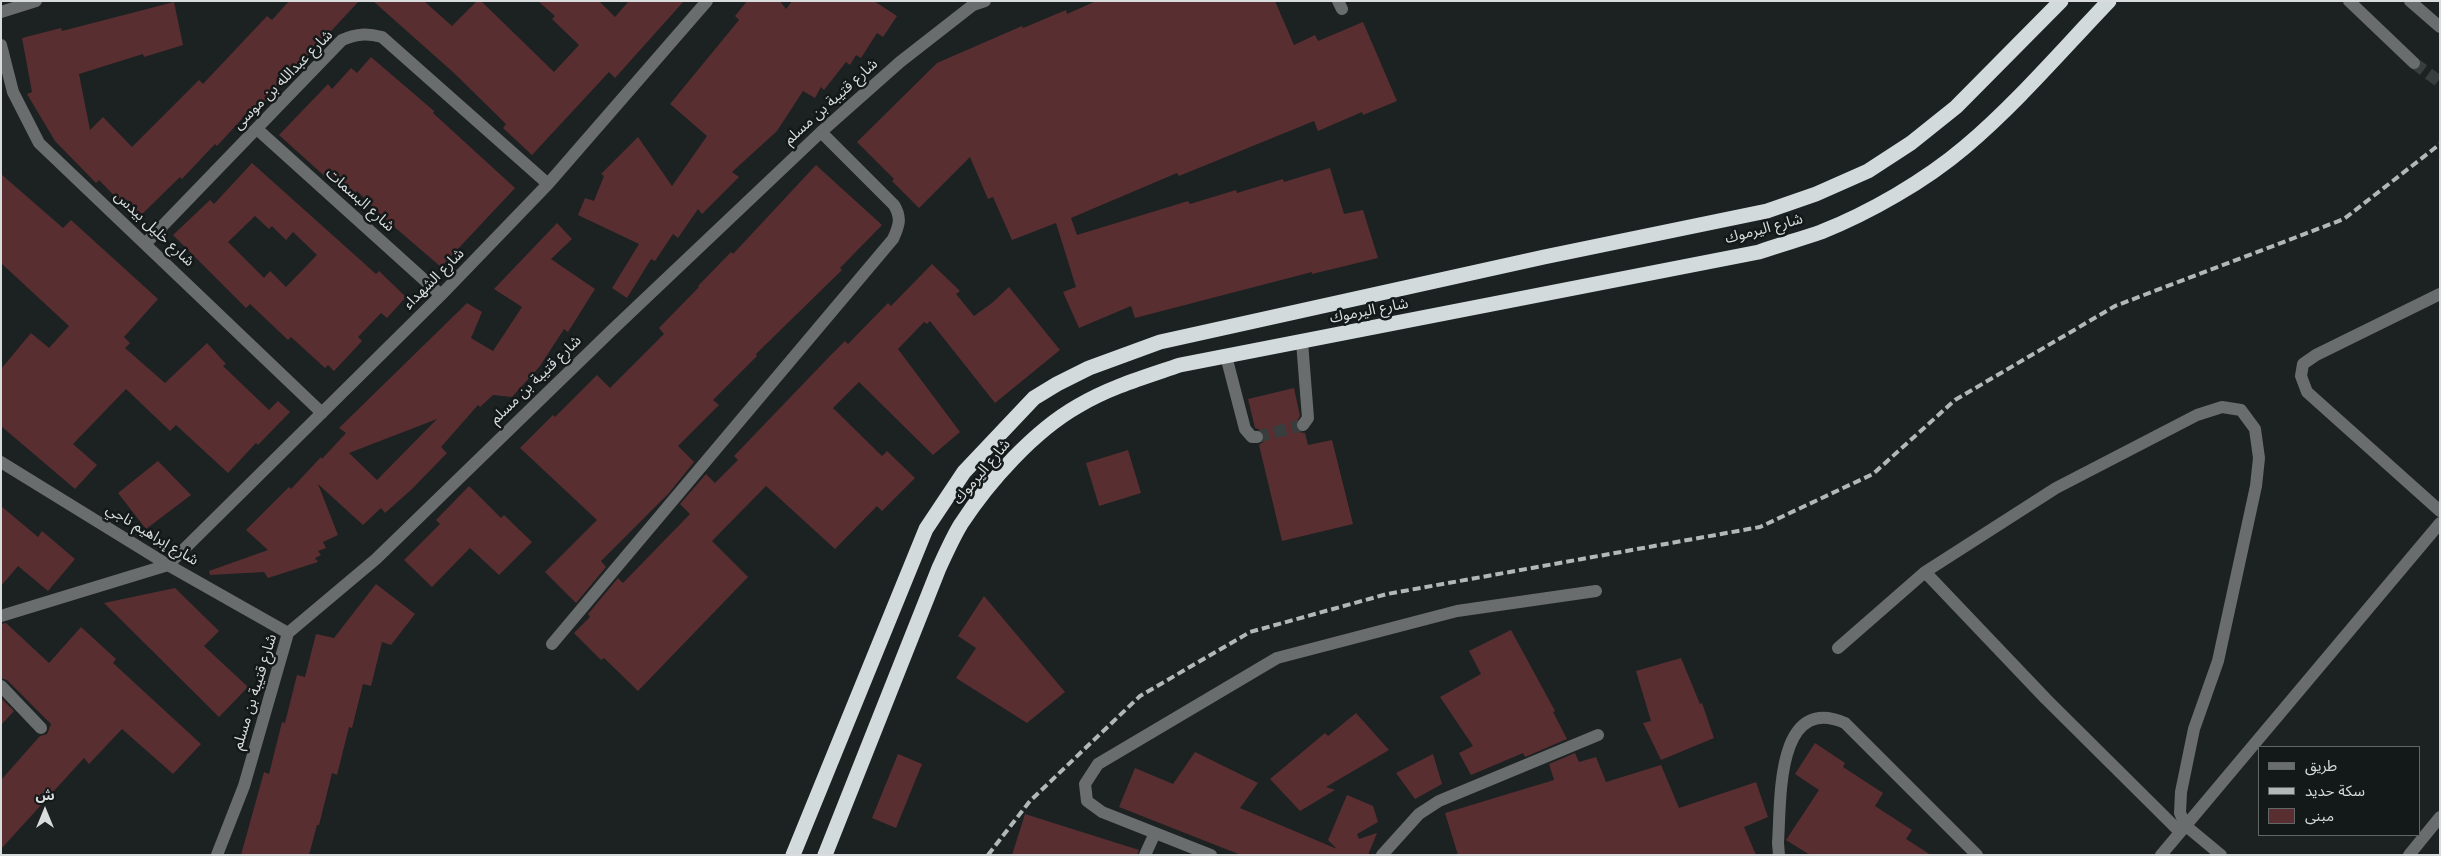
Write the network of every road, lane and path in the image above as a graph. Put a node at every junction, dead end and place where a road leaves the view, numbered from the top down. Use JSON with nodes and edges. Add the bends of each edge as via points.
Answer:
{"nodes":[{"id":1,"x":36,"y":1,"type":"edge"},
{"id":2,"x":707,"y":1,"type":"edge"},
{"id":3,"x":2061,"y":1,"type":"edge"},
{"id":4,"x":2109,"y":1,"type":"edge"},
{"id":5,"x":2349,"y":1,"type":"edge"},
{"id":6,"x":2410,"y":1,"type":"edge"},
{"id":7,"x":978,"y":3,"type":"edge"},
{"id":8,"x":1,"y":12,"type":"edge"},
{"id":9,"x":2440,"y":27,"type":"edge"},
{"id":10,"x":1,"y":46,"type":"edge"},
{"id":11,"x":2414,"y":63,"type":"tunnel mouth"},
{"id":12,"x":257,"y":129,"type":"junction"},
{"id":13,"x":821,"y":132,"type":"junction"},
{"id":14,"x":548,"y":184,"type":"junction"},
{"id":15,"x":146,"y":244,"type":"junction"},
{"id":16,"x":2440,"y":294,"type":"edge"},
{"id":17,"x":441,"y":295,"type":"junction"},
{"id":18,"x":1302,"y":342,"type":"junction"},
{"id":19,"x":1226,"y":356,"type":"junction"},
{"id":20,"x":322,"y":412,"type":"junction"},
{"id":21,"x":1303,"y":425,"type":"dead end"},
{"id":22,"x":1257,"y":437,"type":"dead end"},
{"id":23,"x":1,"y":462,"type":"edge"},
{"id":24,"x":2440,"y":511,"type":"edge"},
{"id":25,"x":2440,"y":523,"type":"edge"},
{"id":26,"x":168,"y":565,"type":"junction"},
{"id":27,"x":1925,"y":572,"type":"junction"},
{"id":28,"x":1596,"y":591,"type":"dead end"},
{"id":29,"x":1,"y":616,"type":"edge"},
{"id":30,"x":288,"y":633,"type":"junction"},
{"id":31,"x":552,"y":644,"type":"dead end"},
{"id":32,"x":1838,"y":648,"type":"dead end"},
{"id":33,"x":1,"y":686,"type":"edge"},
{"id":34,"x":41,"y":728,"type":"dead end"},
{"id":35,"x":1598,"y":735,"type":"dead end"},
{"id":36,"x":2440,"y":818,"type":"edge"},
{"id":37,"x":2183,"y":829,"type":"junction"},
{"id":38,"x":1155,"y":833,"type":"junction"},
{"id":39,"x":217,"y":855,"type":"edge"},
{"id":40,"x":793,"y":855,"type":"edge"},
{"id":41,"x":825,"y":855,"type":"edge"},
{"id":42,"x":1145,"y":855,"type":"edge"},
{"id":43,"x":1211,"y":855,"type":"edge"},
{"id":44,"x":1382,"y":855,"type":"edge"},
{"id":45,"x":1779,"y":855,"type":"edge"},
{"id":46,"x":1977,"y":855,"type":"edge"},
{"id":47,"x":2161,"y":855,"type":"edge"},
{"id":48,"x":2220,"y":855,"type":"edge"},
{"id":49,"x":2409,"y":855,"type":"edge"}],
"edges":[{"from":1,"to":8,"type":"street"},
{"from":2,"to":14,"type":"street","name":"شارع الشهداء"},
{"from":3,"to":40,"type":"highway","name":"شارع اليرموك","via":[[1956,107],[1911,143],[1868,171],[1816,194],[1767,211],[1160,342],[1089,368],[1034,398],[964,472],[926,529]]},
{"from":4,"to":18,"type":"highway","name":"شارع اليرموك","via":[[2006,109],[1964,148],[1876,206],[1821,232],[1759,252]]},
{"from":5,"to":11,"type":"street"},
{"from":6,"to":9,"type":"street"},
{"from":7,"to":13,"type":"street","name":"شارع قتيبة بن مسلم","via":[[900,62]]},
{"from":10,"to":15,"type":"street","name":"شارع خليل بيدس","via":[[14,92],[39,143]]},
{"from":12,"to":14,"type":"street","name":"شارع عبدالله بن موسى","via":[[342,40],[354,34],[369,34],[382,37]]},
{"from":12,"to":15,"type":"street","name":"شارع عبدالله بن موسى"},
{"from":12,"to":17,"type":"street","name":"شارع البسمات"},
{"from":13,"to":30,"type":"street","name":"شارع قتيبة بن مسلم","via":[[376,559]]},
{"from":13,"to":31,"type":"street","via":[[894,205],[900,224],[893,239]]},
{"from":14,"to":17,"type":"street","name":"شارع الشهداء"},
{"from":15,"to":20,"type":"street","name":"شارع خليل بيدس"},
{"from":16,"to":24,"type":"street","via":[[2316,355],[2303,364],[2301,376],[2307,392]]},
{"from":17,"to":20,"type":"street","name":"شارع الشهداء"},
{"from":18,"to":19,"type":"highway","name":"شارع اليرموك"},
{"from":18,"to":21,"type":"street","via":[[1308,418]]},
{"from":19,"to":22,"type":"street","via":[[1246,429],[1252,437]]},
{"from":19,"to":41,"type":"highway","name":"شارع اليرموك","via":[[1124,383],[1077,406],[1039,434],[999,475],[961,524],[939,568]]},
{"from":20,"to":26,"type":"street","name":"شارع الشهداء"},
{"from":23,"to":26,"type":"street","name":"شارع إبراهيم ناجي"},
{"from":25,"to":37,"type":"street"},
{"from":26,"to":29,"type":"street"},
{"from":26,"to":30,"type":"street","name":"شارع إبراهيم ناجي"},
{"from":27,"to":32,"type":"street"},
{"from":27,"to":37,"type":"street","via":[[2046,699]]},
{"from":27,"to":37,"type":"street","via":[[2056,488],[2197,415],[2222,407],[2241,410],[2255,429],[2260,458],[2251,514],[2218,661],[2194,729],[2185,768],[2180,805]]},
{"from":28,"to":38,"type":"street","via":[[1457,611],[1277,658],[1098,764],[1085,784],[1087,801],[1102,812]]},
{"from":30,"to":39,"type":"street","name":"شارع قتيبة بن مسلم","via":[[244,786]]},
{"from":33,"to":34,"type":"street"},
{"from":35,"to":44,"type":"street","via":[[1439,801],[1419,814]]},
{"from":36,"to":49,"type":"street"},
{"from":37,"to":47,"type":"street"},
{"from":37,"to":48,"type":"street"},
{"from":38,"to":42,"type":"street"},
{"from":38,"to":43,"type":"street"},
{"from":45,"to":46,"type":"street","via":[[1783,763],[1795,735],[1806,721],[1818,716],[1845,723]]}]}
